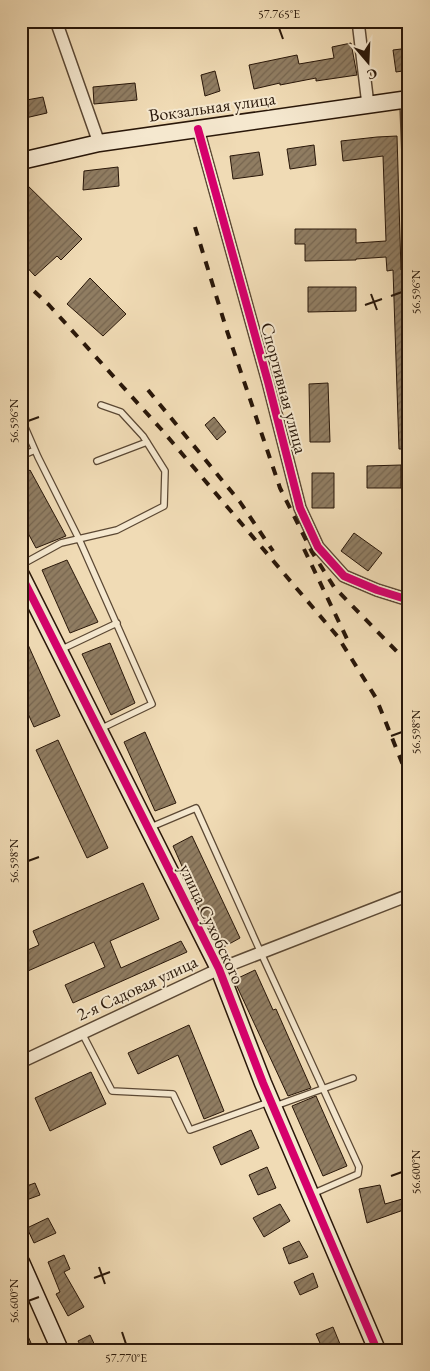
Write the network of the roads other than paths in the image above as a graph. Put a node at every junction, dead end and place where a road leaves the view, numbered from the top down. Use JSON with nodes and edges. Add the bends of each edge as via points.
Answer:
{"nodes":[{"id":1,"x":56,"y":21,"type":"edge"},
{"id":2,"x":358,"y":21,"type":"edge"},
{"id":3,"x":407,"y":99,"type":"edge"},
{"id":4,"x":368,"y":105,"type":"junction"},
{"id":5,"x":198,"y":130,"type":"junction"},
{"id":6,"x":99,"y":143,"type":"junction"},
{"id":7,"x":21,"y":161,"type":"edge"},
{"id":8,"x":409,"y":174,"type":"edge"},
{"id":9,"x":101,"y":405,"type":"dead end"},
{"id":10,"x":21,"y":418,"type":"edge"},
{"id":11,"x":147,"y":442,"type":"junction"},
{"id":12,"x":35,"y":450,"type":"junction"},
{"id":13,"x":21,"y":456,"type":"edge"},
{"id":14,"x":97,"y":461,"type":"dead end"},
{"id":15,"x":79,"y":539,"type":"junction"},
{"id":16,"x":22,"y":576,"type":"edge"},
{"id":17,"x":409,"y":600,"type":"edge"},
{"id":18,"x":117,"y":623,"type":"junction"},
{"id":19,"x":59,"y":650,"type":"junction"},
{"id":20,"x":99,"y":729,"type":"junction"},
{"id":21,"x":149,"y":828,"type":"junction"},
{"id":22,"x":409,"y":895,"type":"edge"},
{"id":23,"x":261,"y":953,"type":"junction"},
{"id":24,"x":219,"y":969,"type":"junction"},
{"id":25,"x":82,"y":1033,"type":"junction"},
{"id":26,"x":21,"y":1062,"type":"edge"},
{"id":27,"x":352,"y":1078,"type":"dead end"},
{"id":28,"x":324,"y":1088,"type":"junction"},
{"id":29,"x":272,"y":1104,"type":"junction"},
{"id":30,"x":311,"y":1195,"type":"junction"},
{"id":31,"x":21,"y":1262,"type":"edge"},
{"id":32,"x":375,"y":1349,"type":"edge"},
{"id":33,"x":60,"y":1350,"type":"edge"}],
"edges":[{"from":1,"to":6,"type":"street"},
{"from":2,"to":4,"type":"street"},
{"from":3,"to":4,"type":"street","name":"Вокзальная улица"},
{"from":3,"to":8,"type":"street"},
{"from":4,"to":5,"type":"street","name":"Вокзальная улица"},
{"from":5,"to":6,"type":"street","name":"Вокзальная улица"},
{"from":5,"to":17,"type":"street","name":"Спортивная улица","via":[[300,508],[318,547],[344,576]]},
{"from":6,"to":7,"type":"street","name":"Вокзальная улица"},
{"from":9,"to":11,"type":"lane","via":[[121,412]]},
{"from":10,"to":12,"type":"lane"},
{"from":11,"to":14,"type":"lane"},
{"from":11,"to":15,"type":"lane","via":[[165,471],[164,506],[117,530]]},
{"from":12,"to":13,"type":"lane"},
{"from":12,"to":15,"type":"lane"},
{"from":15,"to":16,"type":"lane","via":[[61,543]]},
{"from":15,"to":18,"type":"lane"},
{"from":16,"to":19,"type":"street","name":"улица Сухобского"},
{"from":18,"to":19,"type":"lane"},
{"from":18,"to":20,"type":"lane","via":[[152,704]]},
{"from":19,"to":20,"type":"street","name":"улица Сухобского"},
{"from":20,"to":21,"type":"street","name":"улица Сухобского"},
{"from":21,"to":23,"type":"lane","via":[[196,808]]},
{"from":21,"to":24,"type":"street","name":"улица Сухобского"},
{"from":22,"to":23,"type":"street","name":"2-я Садовая улица"},
{"from":23,"to":24,"type":"street","name":"2-я Садовая улица"},
{"from":23,"to":28,"type":"lane"},
{"from":24,"to":25,"type":"street","name":"2-я Садовая улица"},
{"from":24,"to":29,"type":"street","name":"улица Сухобского"},
{"from":25,"to":26,"type":"street","name":"2-я Садовая улица"},
{"from":25,"to":29,"type":"lane","via":[[112,1091],[173,1094],[190,1130]]},
{"from":27,"to":28,"type":"lane"},
{"from":28,"to":29,"type":"lane"},
{"from":28,"to":30,"type":"lane","via":[[359,1167],[358,1174]]},
{"from":29,"to":30,"type":"street","name":"улица Сухобского"},
{"from":30,"to":32,"type":"street","name":"улица Сухобского"},
{"from":31,"to":33,"type":"street"}]}
